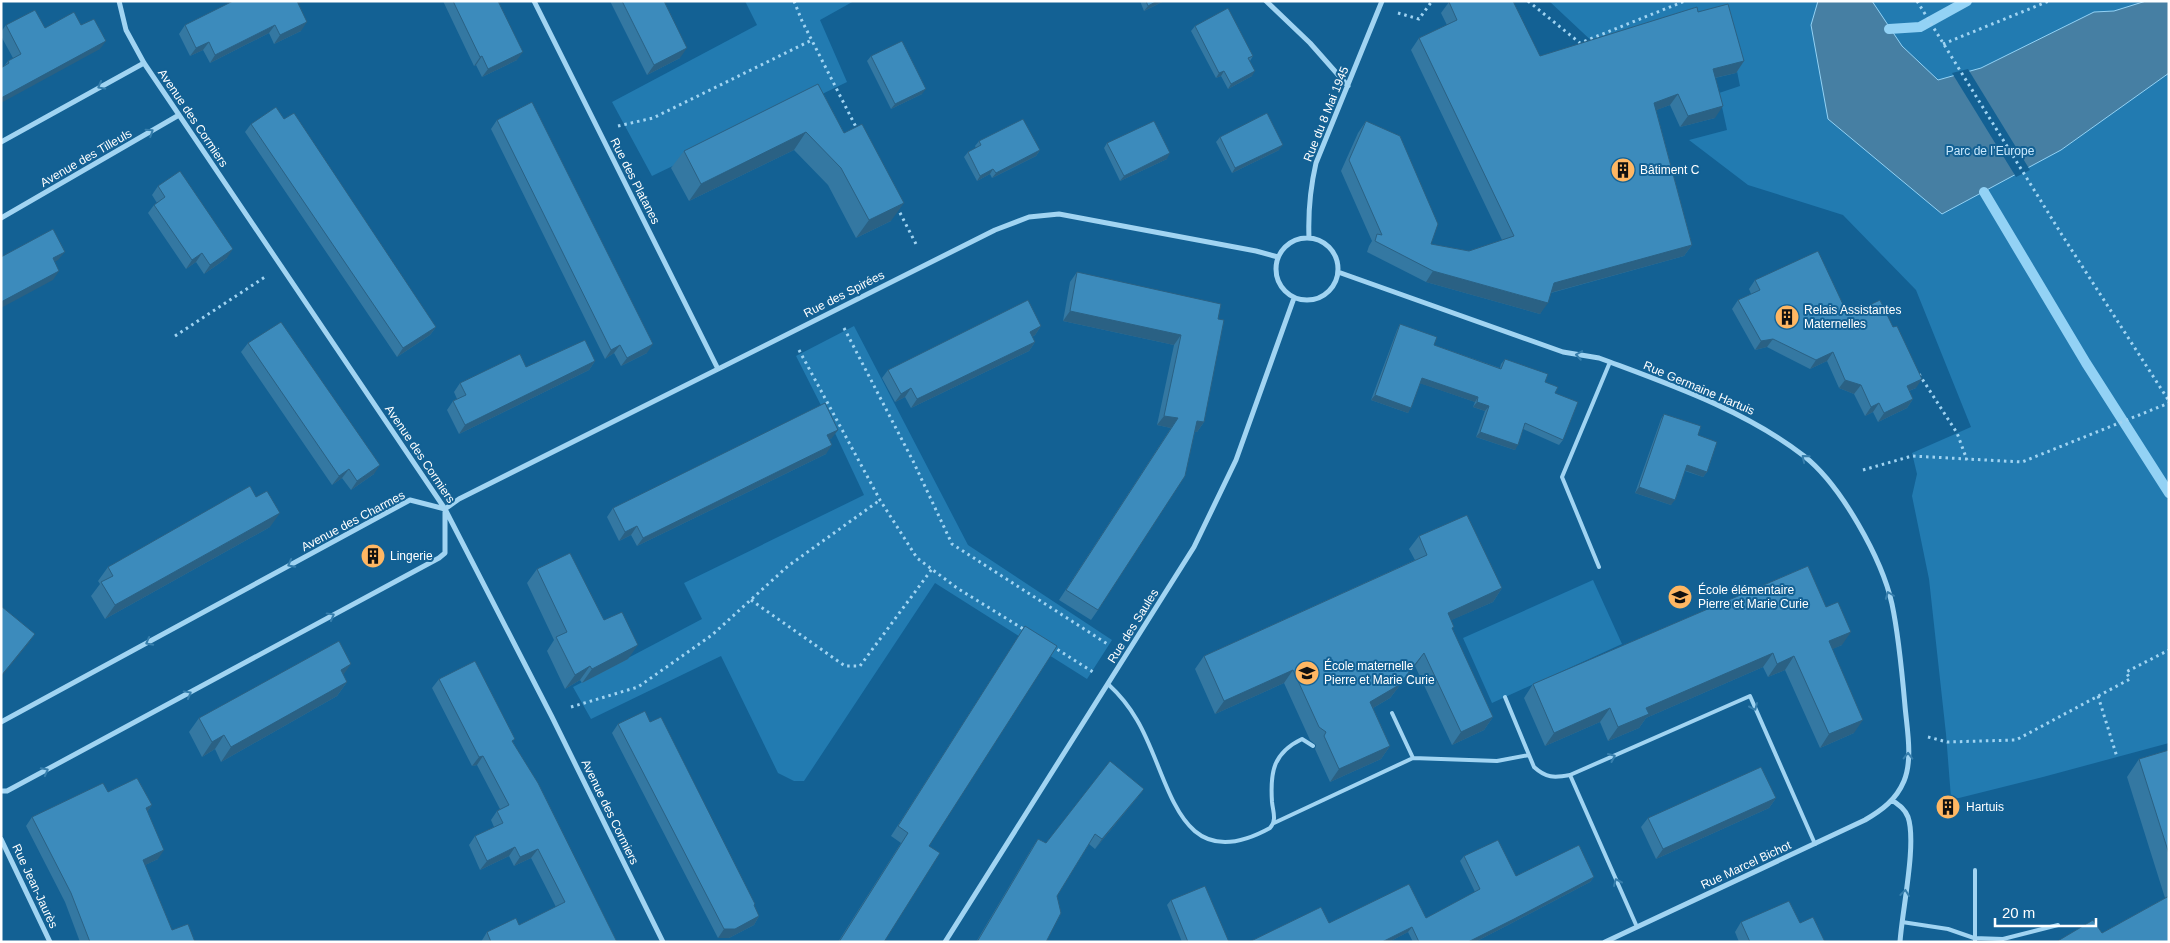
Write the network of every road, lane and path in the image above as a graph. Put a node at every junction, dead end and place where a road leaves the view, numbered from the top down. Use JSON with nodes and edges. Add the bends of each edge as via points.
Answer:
{"nodes":[{"id":1,"x":534,"y":1,"type":"edge"},
{"id":2,"x":794,"y":1,"type":"edge"},
{"id":3,"x":1266,"y":1,"type":"edge"},
{"id":4,"x":1382,"y":1,"type":"edge"},
{"id":5,"x":1432,"y":1,"type":"edge"},
{"id":6,"x":1528,"y":1,"type":"edge"},
{"id":7,"x":1684,"y":1,"type":"edge"},
{"id":8,"x":1917,"y":1,"type":"edge"},
{"id":9,"x":2049,"y":1,"type":"edge"},
{"id":10,"x":119,"y":2,"type":"edge"},
{"id":11,"x":1398,"y":12,"type":"dead end"},
{"id":12,"x":812,"y":40,"type":"junction"},
{"id":13,"x":1944,"y":44,"type":"junction"},
{"id":14,"x":144,"y":63,"type":"junction"},
{"id":15,"x":1348,"y":86,"type":"junction"},
{"id":16,"x":180,"y":115,"type":"junction"},
{"id":17,"x":618,"y":126,"type":"dead end"},
{"id":18,"x":860,"y":136,"type":"edge"},
{"id":19,"x":1,"y":142,"type":"edge"},
{"id":20,"x":896,"y":205,"type":"edge"},
{"id":21,"x":1,"y":218,"type":"edge"},
{"id":22,"x":1309,"y":238,"type":"junction"},
{"id":23,"x":918,"y":249,"type":"dead end"},
{"id":24,"x":1278,"y":257,"type":"junction"},
{"id":25,"x":1338,"y":272,"type":"junction"},
{"id":26,"x":270,"y":274,"type":"dead end"},
{"id":27,"x":1294,"y":298,"type":"junction"},
{"id":28,"x":842,"y":325,"type":"dead end"},
{"id":29,"x":176,"y":336,"type":"dead end"},
{"id":30,"x":798,"y":348,"type":"dead end"},
{"id":31,"x":1610,"y":362,"type":"junction"},
{"id":32,"x":1915,"y":367,"type":"edge"},
{"id":33,"x":718,"y":369,"type":"junction"},
{"id":34,"x":2169,"y":402,"type":"edge"},
{"id":35,"x":1967,"y":460,"type":"junction"},
{"id":36,"x":1862,"y":470,"type":"dead end"},
{"id":37,"x":880,"y":500,"type":"junction"},
{"id":38,"x":445,"y":509,"type":"junction"},
{"id":39,"x":1599,"y":566,"type":"dead end"},
{"id":40,"x":932,"y":569,"type":"junction"},
{"id":41,"x":751,"y":600,"type":"junction"},
{"id":42,"x":1031,"y":633,"type":"edge"},
{"id":43,"x":1047,"y":643,"type":"edge"},
{"id":44,"x":1112,"y":648,"type":"dead end"},
{"id":45,"x":2169,"y":650,"type":"edge"},
{"id":46,"x":1096,"y":674,"type":"dead end"},
{"id":47,"x":1108,"y":684,"type":"junction"},
{"id":48,"x":2098,"y":696,"type":"junction"},
{"id":49,"x":1505,"y":697,"type":"dead end"},
{"id":50,"x":571,"y":707,"type":"dead end"},
{"id":51,"x":1392,"y":712,"type":"edge"},
{"id":52,"x":1,"y":722,"type":"edge"},
{"id":53,"x":1925,"y":737,"type":"dead end"},
{"id":54,"x":1313,"y":746,"type":"dead end"},
{"id":55,"x":1529,"y":755,"type":"junction"},
{"id":56,"x":2117,"y":757,"type":"dead end"},
{"id":57,"x":1413,"y":758,"type":"junction"},
{"id":58,"x":1570,"y":775,"type":"junction"},
{"id":59,"x":1,"y":791,"type":"edge"},
{"id":60,"x":1892,"y":800,"type":"junction"},
{"id":61,"x":1274,"y":824,"type":"junction"},
{"id":62,"x":1,"y":839,"type":"edge"},
{"id":63,"x":1815,"y":844,"type":"junction"},
{"id":64,"x":1975,"y":870,"type":"dead end"},
{"id":65,"x":1902,"y":922,"type":"junction"},
{"id":66,"x":2058,"y":925,"type":"dead end"},
{"id":67,"x":1637,"y":927,"type":"junction"},
{"id":68,"x":1974,"y":940,"type":"edge"},
{"id":69,"x":50,"y":942,"type":"edge"},
{"id":70,"x":663,"y":942,"type":"edge"},
{"id":71,"x":945,"y":942,"type":"edge"},
{"id":72,"x":1605,"y":942,"type":"edge"},
{"id":73,"x":1900,"y":942,"type":"edge"}],
"edges":[{"from":1,"to":33,"type":"street","name":"Rue des Platanes"},
{"from":2,"to":12,"type":"path"},
{"from":3,"to":15,"type":"street","via":[[1310,43]]},
{"from":4,"to":15,"type":"street","name":"Rue du 8 Mai 1945"},
{"from":5,"to":11,"type":"path","via":[[1419,20]]},
{"from":6,"to":7,"type":"path","via":[[1580,43]]},
{"from":8,"to":13,"type":"path"},
{"from":9,"to":13,"type":"path"},
{"from":10,"to":14,"type":"street","name":"Avenue des Cormiers","via":[[126,30]]},
{"from":12,"to":17,"type":"path","via":[[652,118]]},
{"from":12,"to":18,"type":"path"},
{"from":13,"to":34,"type":"path"},
{"from":14,"to":16,"type":"street","name":"Avenue des Cormiers"},
{"from":14,"to":19,"type":"street","one_way":true},
{"from":15,"to":22,"type":"street","name":"Rue du 8 Mai 1945","via":[[1316,163],[1310,187]]},
{"from":21,"to":16,"type":"street","name":"Avenue des Tilleuls","one_way":true},
{"from":16,"to":38,"type":"street","name":"Avenue des Cormiers"},
{"from":20,"to":23,"type":"path"},
{"from":22,"to":24,"type":"street","via":[[1290,243]]},
{"from":22,"to":25,"type":"street","via":[[1331,249]]},
{"from":24,"to":27,"type":"street","via":[[1275,268],[1279,283]]},
{"from":24,"to":33,"type":"street","name":"Rue des Spirées","via":[[1059,214],[1029,218],[995,230]]},
{"from":25,"to":27,"type":"street","via":[[1335,282],[1322,297],[1308,301]]},
{"from":31,"to":25,"type":"street","name":"Rue Germaine Hartuis","one_way":true,"via":[[1564,352]]},
{"from":26,"to":29,"type":"path"},
{"from":27,"to":47,"type":"street","name":"Rue des Saules","via":[[1236,460],[1194,547]]},
{"from":28,"to":44,"type":"path","via":[[952,544]]},
{"from":30,"to":37,"type":"path"},
{"from":31,"to":39,"type":"lane","via":[[1562,477]]},
{"from":60,"to":31,"type":"street","name":"Rue Germaine Hartuis","one_way":true,"via":[[1905,779],[1908,765],[1901,664],[1892,603],[1873,554],[1852,514],[1833,486],[1805,457],[1754,423]]},
{"from":32,"to":35,"type":"path","via":[[1957,433]]},
{"from":33,"to":38,"type":"street","name":"Rue des Spirées","via":[[459,499]]},
{"from":34,"to":35,"type":"path","via":[[2022,462]]},
{"from":35,"to":36,"type":"path","via":[[1912,456]]},
{"from":37,"to":40,"type":"path","via":[[917,558]]},
{"from":37,"to":41,"type":"path","via":[[788,566]]},
{"from":38,"to":52,"type":"street","name":"Avenue des Charmes","one_way":true,"via":[[410,500]]},
{"from":59,"to":38,"type":"street","one_way":true,"via":[[7,791],[439,558],[445,553]]},
{"from":38,"to":70,"type":"street","name":"Avenue des Cormiers"},
{"from":40,"to":41,"type":"path","via":[[860,666],[845,666]]},
{"from":40,"to":42,"type":"path"},
{"from":41,"to":50,"type":"path","via":[[712,635],[638,687]]},
{"from":43,"to":46,"type":"path"},
{"from":45,"to":48,"type":"path","via":[[2126,672],[2130,679]]},
{"from":47,"to":61,"type":"lane","via":[[1125,700],[1138,720],[1173,800],[1191,830],[1217,843],[1233,842],[1265,831]]},
{"from":47,"to":71,"type":"street","name":"Rue des Saules"},
{"from":48,"to":53,"type":"path","via":[[2016,740],[1947,742]]},
{"from":48,"to":56,"type":"path"},
{"from":49,"to":55,"type":"lane"},
{"from":51,"to":57,"type":"lane"},
{"from":54,"to":61,"type":"lane","via":[[1302,739],[1285,749],[1278,759],[1272,783]]},
{"from":55,"to":57,"type":"lane","via":[[1497,761]]},
{"from":55,"to":58,"type":"lane","via":[[1534,767],[1543,775],[1554,778]]},
{"from":57,"to":61,"type":"lane"},
{"from":58,"to":63,"type":"lane","one_way":true,"via":[[1750,696]]},
{"from":67,"to":58,"type":"lane","one_way":true},
{"from":60,"to":63,"type":"street","name":"Rue Marcel Bichot","via":[[1881,811]]},
{"from":65,"to":60,"type":"street","one_way":true,"via":[[1911,828],[1904,810]]},
{"from":62,"to":69,"type":"street","name":"Rue Jean-Jaurès"},
{"from":63,"to":67,"type":"street","name":"Rue Marcel Bichot"},
{"from":64,"to":68,"type":"lane"},
{"from":65,"to":68,"type":"lane","via":[[1948,929]]},
{"from":65,"to":73,"type":"street"},
{"from":66,"to":68,"type":"lane","via":[[2003,939]]},
{"from":67,"to":72,"type":"street","name":"Rue Marcel Bichot"}]}
